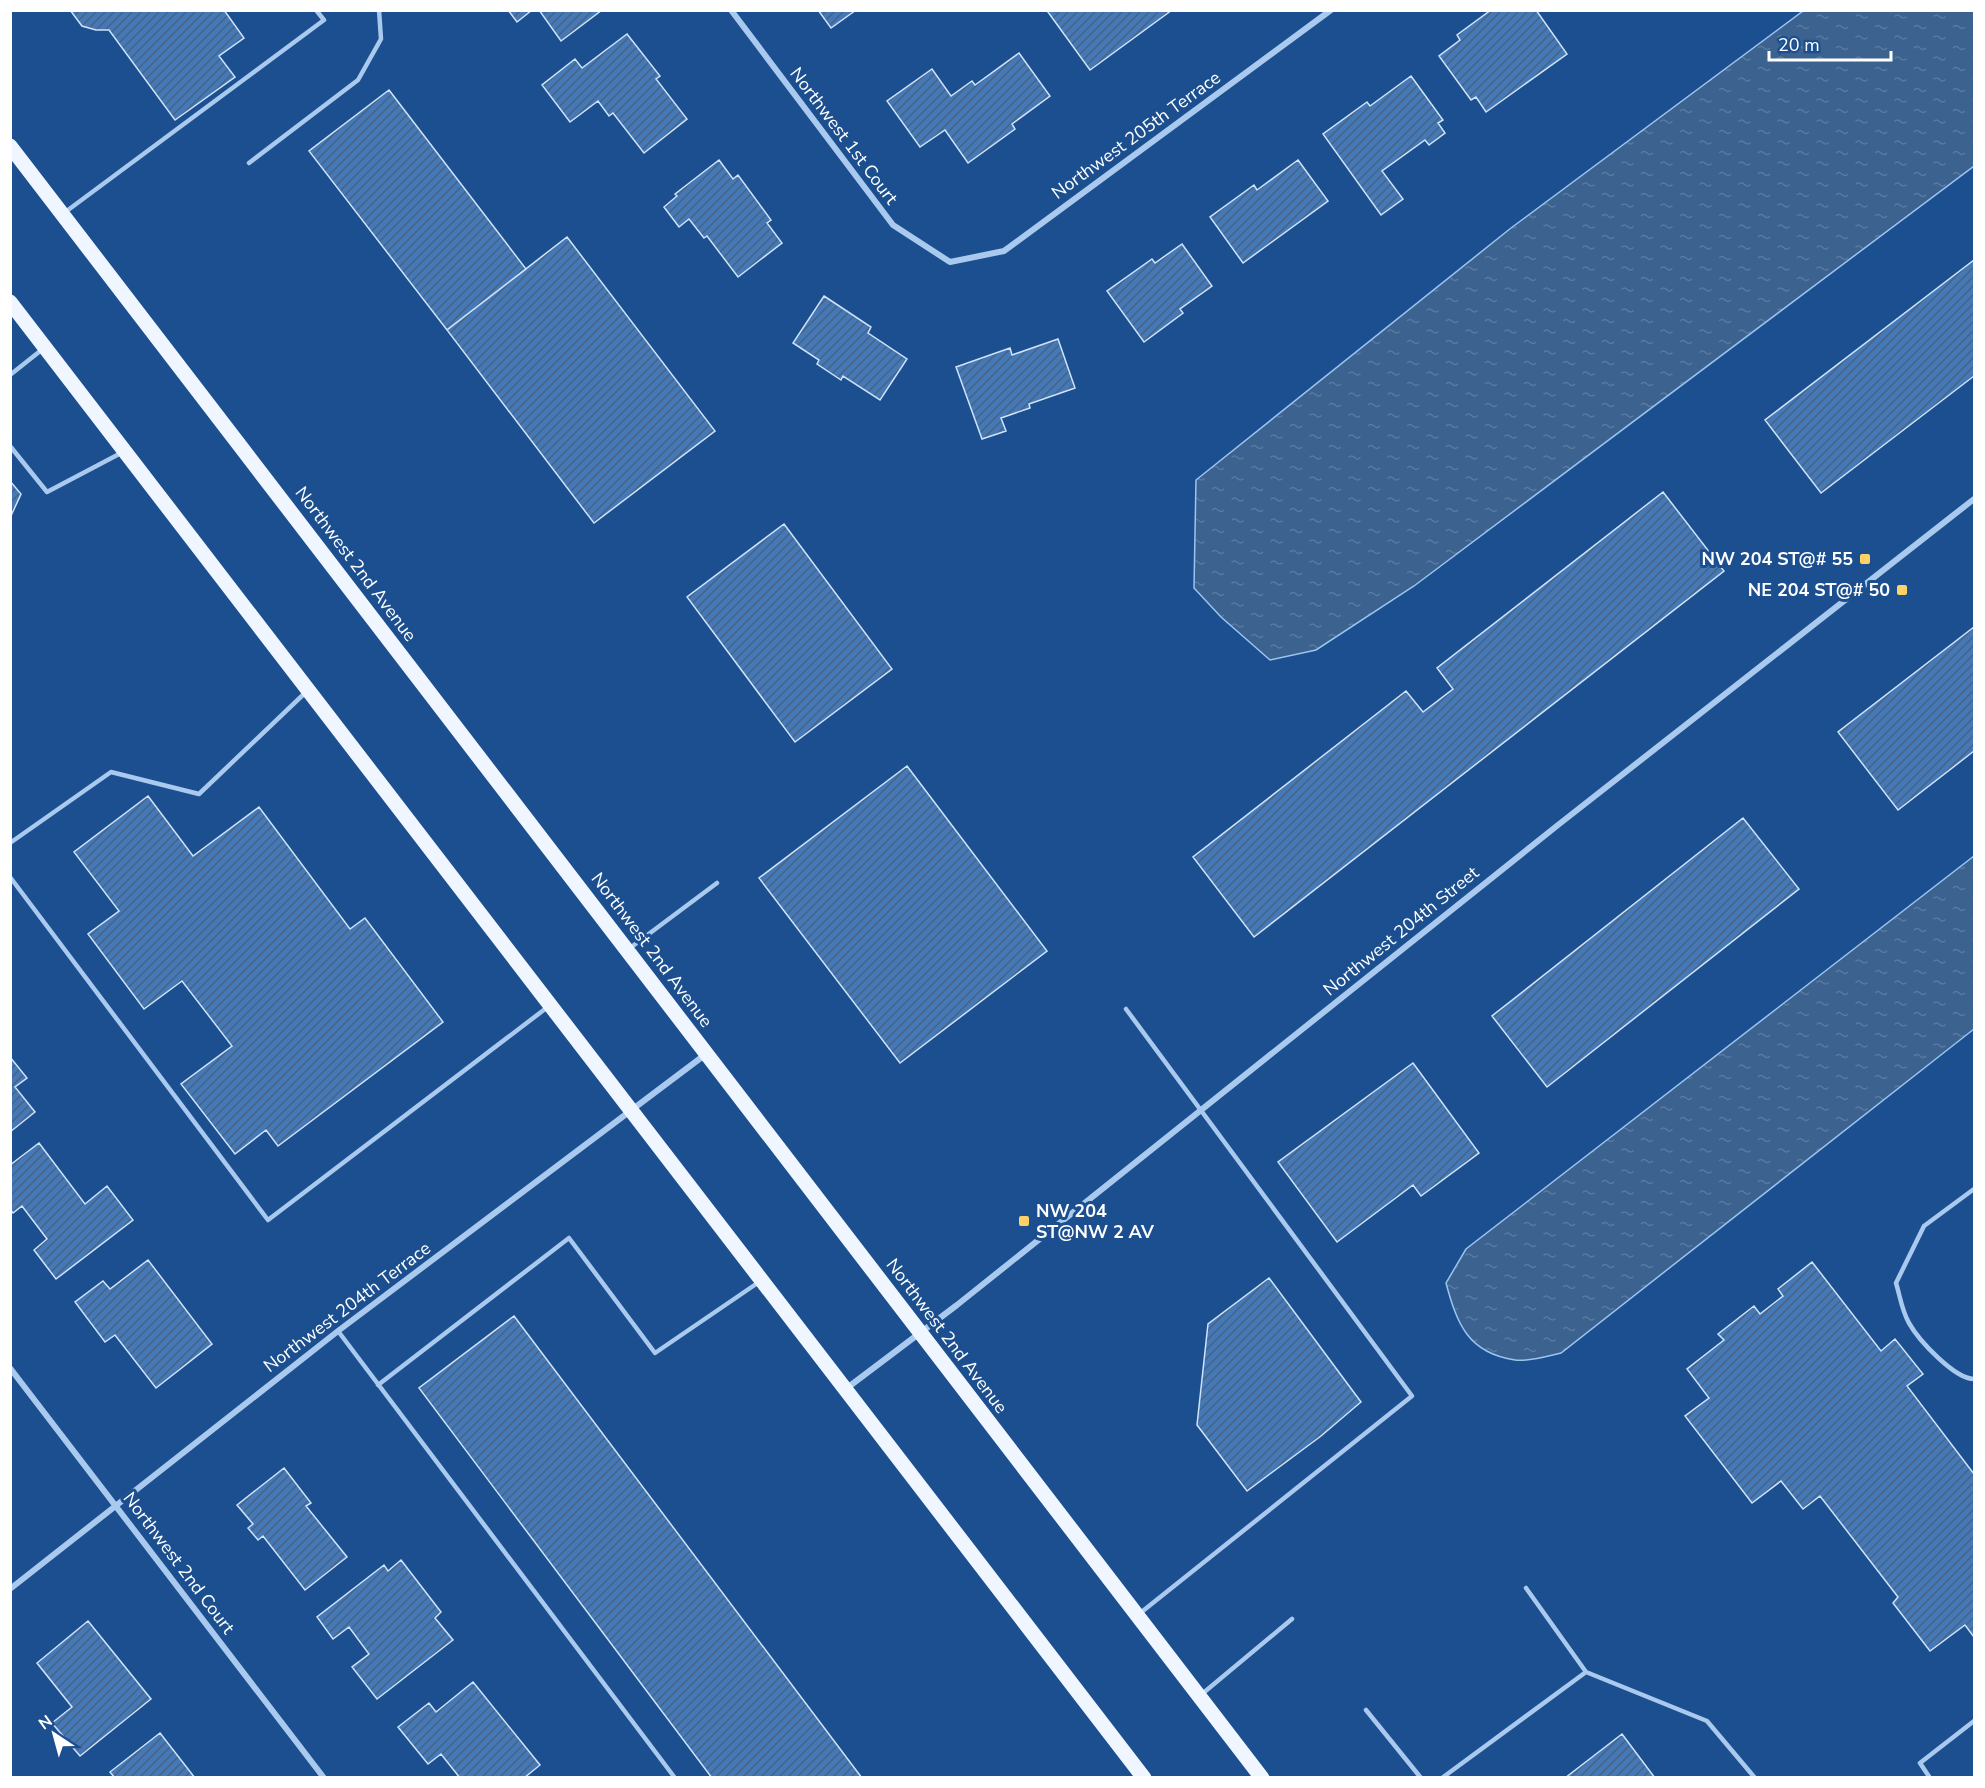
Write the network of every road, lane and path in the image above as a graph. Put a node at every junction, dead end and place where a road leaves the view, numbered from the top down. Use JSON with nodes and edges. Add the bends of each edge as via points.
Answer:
{"nodes":[{"id":1,"x":316,"y":10,"type":"edge"},
{"id":2,"x":379,"y":10,"type":"edge"},
{"id":3,"x":730,"y":10,"type":"edge"},
{"id":4,"x":1330,"y":10,"type":"edge"},
{"id":5,"x":10,"y":147,"type":"edge"},
{"id":6,"x":249,"y":163,"type":"dead end"},
{"id":7,"x":61,"y":214,"type":"junction"},
{"id":8,"x":950,"y":262,"type":"joint"},
{"id":9,"x":10,"y":302,"type":"edge"},
{"id":10,"x":45,"y":347,"type":"junction"},
{"id":11,"x":10,"y":375,"type":"edge"},
{"id":12,"x":10,"y":446,"type":"edge"},
{"id":13,"x":125,"y":451,"type":"junction"},
{"id":14,"x":1974,"y":499,"type":"edge"},
{"id":15,"x":310,"y":689,"type":"junction"},
{"id":16,"x":10,"y":843,"type":"edge"},
{"id":17,"x":10,"y":878,"type":"edge"},
{"id":18,"x":717,"y":884,"type":"dead end"},
{"id":19,"x":627,"y":950,"type":"junction"},
{"id":20,"x":551,"y":1004,"type":"junction"},
{"id":21,"x":1126,"y":1009,"type":"dead end"},
{"id":22,"x":707,"y":1054,"type":"junction"},
{"id":23,"x":1201,"y":1109,"type":"junction"},
{"id":24,"x":633,"y":1110,"type":"junction"},
{"id":25,"x":1974,"y":1189,"type":"edge"},
{"id":26,"x":763,"y":1280,"type":"junction"},
{"id":27,"x":338,"y":1331,"type":"junction"},
{"id":28,"x":921,"y":1333,"type":"junction"},
{"id":29,"x":10,"y":1368,"type":"edge"},
{"id":30,"x":1974,"y":1380,"type":"edge"},
{"id":31,"x":378,"y":1384,"type":"junction"},
{"id":32,"x":847,"y":1388,"type":"junction"},
{"id":33,"x":116,"y":1506,"type":"junction"},
{"id":34,"x":1526,"y":1588,"type":"dead end"},
{"id":35,"x":10,"y":1589,"type":"edge"},
{"id":36,"x":1137,"y":1615,"type":"junction"},
{"id":37,"x":1292,"y":1618,"type":"dead end"},
{"id":38,"x":1586,"y":1672,"type":"junction"},
{"id":39,"x":1199,"y":1696,"type":"junction"},
{"id":40,"x":1366,"y":1710,"type":"dead end"},
{"id":41,"x":1974,"y":1721,"type":"edge"},
{"id":42,"x":324,"y":1778,"type":"edge"},
{"id":43,"x":675,"y":1778,"type":"edge"},
{"id":44,"x":1144,"y":1778,"type":"edge"},
{"id":45,"x":1262,"y":1778,"type":"edge"},
{"id":46,"x":1421,"y":1778,"type":"edge"},
{"id":47,"x":1442,"y":1778,"type":"edge"},
{"id":48,"x":1755,"y":1778,"type":"edge"},
{"id":49,"x":1930,"y":1778,"type":"edge"}],
"edges":[{"from":1,"to":7,"type":"lane","via":[[324,21]]},
{"from":2,"to":6,"type":"lane","via":[[381,39],[358,80]]},
{"from":3,"to":8,"type":"street","name":"Northwest 1st Court","via":[[893,225]]},
{"from":4,"to":8,"type":"street","name":"Northwest 205th Terrace","via":[[1004,251]]},
{"from":5,"to":7,"type":"main road","name":"Northwest 2nd Avenue"},
{"from":7,"to":19,"type":"main road","name":"Northwest 2nd Avenue"},
{"from":9,"to":10,"type":"main road"},
{"from":10,"to":11,"type":"lane"},
{"from":10,"to":13,"type":"main road"},
{"from":12,"to":13,"type":"lane","via":[[47,492]]},
{"from":13,"to":15,"type":"main road"},
{"from":14,"to":23,"type":"street","name":"Northwest 204th Street"},
{"from":15,"to":16,"type":"lane","via":[[199,794],[111,772]]},
{"from":15,"to":20,"type":"main road"},
{"from":17,"to":20,"type":"lane","via":[[268,1220]]},
{"from":18,"to":19,"type":"lane"},
{"from":19,"to":22,"type":"main road","name":"Northwest 2nd Avenue"},
{"from":20,"to":24,"type":"main road"},
{"from":21,"to":23,"type":"lane"},
{"from":22,"to":24,"type":"street","name":"Northwest 204th Terrace"},
{"from":22,"to":28,"type":"main road","name":"Northwest 2nd Avenue"},
{"from":23,"to":28,"type":"street","name":"Northwest 204th Street"},
{"from":23,"to":36,"type":"lane","via":[[1412,1396]]},
{"from":24,"to":26,"type":"main road"},
{"from":24,"to":27,"type":"street","name":"Northwest 204th Terrace"},
{"from":25,"to":30,"type":"lane","via":[[1923,1227],[1896,1283],[1908,1322],[1926,1346],[1966,1379]]},
{"from":26,"to":31,"type":"lane","via":[[655,1353],[569,1238]]},
{"from":26,"to":32,"type":"main road"},
{"from":27,"to":31,"type":"lane"},
{"from":27,"to":33,"type":"street","name":"Northwest 204th Terrace"},
{"from":28,"to":32,"type":"street","name":"Northwest 204th Street"},
{"from":28,"to":36,"type":"main road","name":"Northwest 2nd Avenue"},
{"from":29,"to":33,"type":"street","name":"Northwest 2nd Court"},
{"from":31,"to":43,"type":"lane"},
{"from":32,"to":44,"type":"main road"},
{"from":33,"to":35,"type":"street","name":"Northwest 204th Terrace"},
{"from":33,"to":42,"type":"street","name":"Northwest 2nd Court"},
{"from":34,"to":38,"type":"lane"},
{"from":36,"to":39,"type":"main road","name":"Northwest 2nd Avenue"},
{"from":37,"to":39,"type":"lane"},
{"from":38,"to":47,"type":"lane"},
{"from":38,"to":48,"type":"lane","via":[[1707,1721]]},
{"from":39,"to":45,"type":"main road","name":"Northwest 2nd Avenue"},
{"from":40,"to":46,"type":"lane"},
{"from":41,"to":49,"type":"lane","via":[[1920,1763]]}]}
